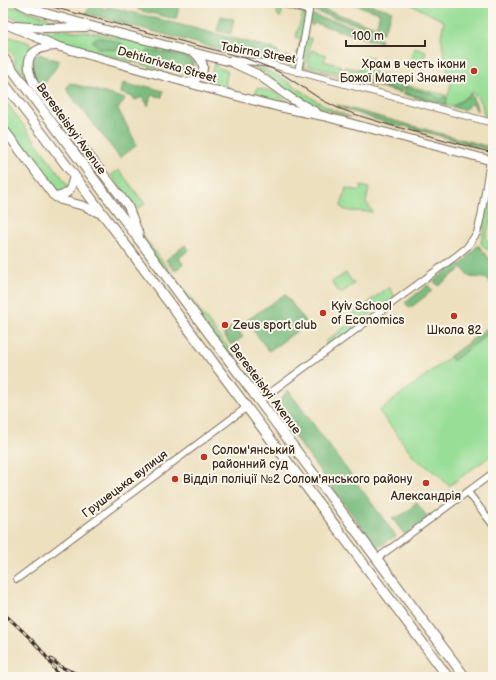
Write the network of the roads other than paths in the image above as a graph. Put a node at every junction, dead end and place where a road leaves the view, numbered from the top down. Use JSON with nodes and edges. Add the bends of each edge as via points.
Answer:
{"nodes":[{"id":1,"x":19,"y":3,"type":"edge"},
{"id":2,"x":283,"y":3,"type":"edge"},
{"id":3,"x":6,"y":24,"type":"edge"},
{"id":4,"x":95,"y":27,"type":"junction"},
{"id":5,"x":57,"y":46,"type":"junction"},
{"id":6,"x":195,"y":53,"type":"junction"},
{"id":7,"x":3,"y":57,"type":"edge"},
{"id":8,"x":221,"y":59,"type":"junction"},
{"id":9,"x":298,"y":72,"type":"junction"},
{"id":10,"x":3,"y":82,"type":"edge"},
{"id":11,"x":188,"y":83,"type":"junction"},
{"id":12,"x":323,"y":116,"type":"junction"},
{"id":13,"x":493,"y":123,"type":"edge"},
{"id":14,"x":3,"y":128,"type":"edge"},
{"id":15,"x":492,"y":160,"type":"edge"},
{"id":16,"x":74,"y":175,"type":"junction"},
{"id":17,"x":56,"y":197,"type":"junction"},
{"id":18,"x":103,"y":214,"type":"junction"},
{"id":19,"x":137,"y":238,"type":"junction"},
{"id":20,"x":259,"y":401,"type":"junction"},
{"id":21,"x":246,"y":407,"type":"junction"},
{"id":22,"x":493,"y":474,"type":"edge"},
{"id":23,"x":468,"y":492,"type":"junction"},
{"id":24,"x":493,"y":525,"type":"edge"},
{"id":25,"x":376,"y":559,"type":"junction"},
{"id":26,"x":16,"y":579,"type":"dead end"},
{"id":27,"x":448,"y":677,"type":"edge"},
{"id":28,"x":465,"y":677,"type":"edge"}],
"edges":[{"from":1,"to":4,"type":"main road","name":"Tabirna Street","via":[[28,8]]},
{"from":2,"to":9,"type":"street","via":[[308,11]]},
{"from":3,"to":4,"type":"main road","name":"Dehtiarivska Street","via":[[45,28]]},
{"from":3,"to":5,"type":"main road","name":"Dehtiarivska Street"},
{"from":4,"to":6,"type":"main road","name":"Tabirna Street"},
{"from":5,"to":11,"type":"main road","name":"Dehtiarivska Street"},
{"from":5,"to":19,"type":"main road","via":[[40,48],[30,56],[28,62],[31,77],[128,206],[138,232]]},
{"from":6,"to":8,"type":"main road","name":"Tabirna Street"},
{"from":6,"to":11,"type":"main road","via":[[201,58],[204,69],[195,81]]},
{"from":7,"to":19,"type":"main road","name":"Beresteiskyi Avenue"},
{"from":8,"to":9,"type":"street","name":"Tabirna Street","via":[[256,62]]},
{"from":8,"to":12,"type":"main road","name":"Dehtiarivska Street","via":[[257,74],[292,99]]},
{"from":9,"to":13,"type":"street","name":"Tabirna Street"},
{"from":10,"to":16,"type":"main road","name":"Beresteiskyi Avenue"},
{"from":11,"to":12,"type":"main road","name":"Dehtiarivska Street"},
{"from":12,"to":15,"type":"main road","name":"Dehtiarivska Street"},
{"from":14,"to":17,"type":"main road"},
{"from":15,"to":20,"type":"street","via":[[477,233],[467,246]]},
{"from":16,"to":17,"type":"main road","via":[[66,194]]},
{"from":16,"to":18,"type":"main road","name":"Beresteiskyi Avenue"},
{"from":17,"to":18,"type":"main road"},
{"from":18,"to":21,"type":"main road","name":"Beresteiskyi Avenue"},
{"from":19,"to":20,"type":"main road","name":"Beresteiskyi Avenue"},
{"from":20,"to":25,"type":"main road","name":"Beresteiskyi Avenue"},
{"from":21,"to":26,"type":"street","name":"Грушецька вулиця"},
{"from":21,"to":27,"type":"main road","name":"Beresteiskyi Avenue"},
{"from":22,"to":23,"type":"street"},
{"from":23,"to":24,"type":"street"},
{"from":23,"to":25,"type":"street"},
{"from":25,"to":28,"type":"main road","name":"Beresteiskyi Avenue"}]}
